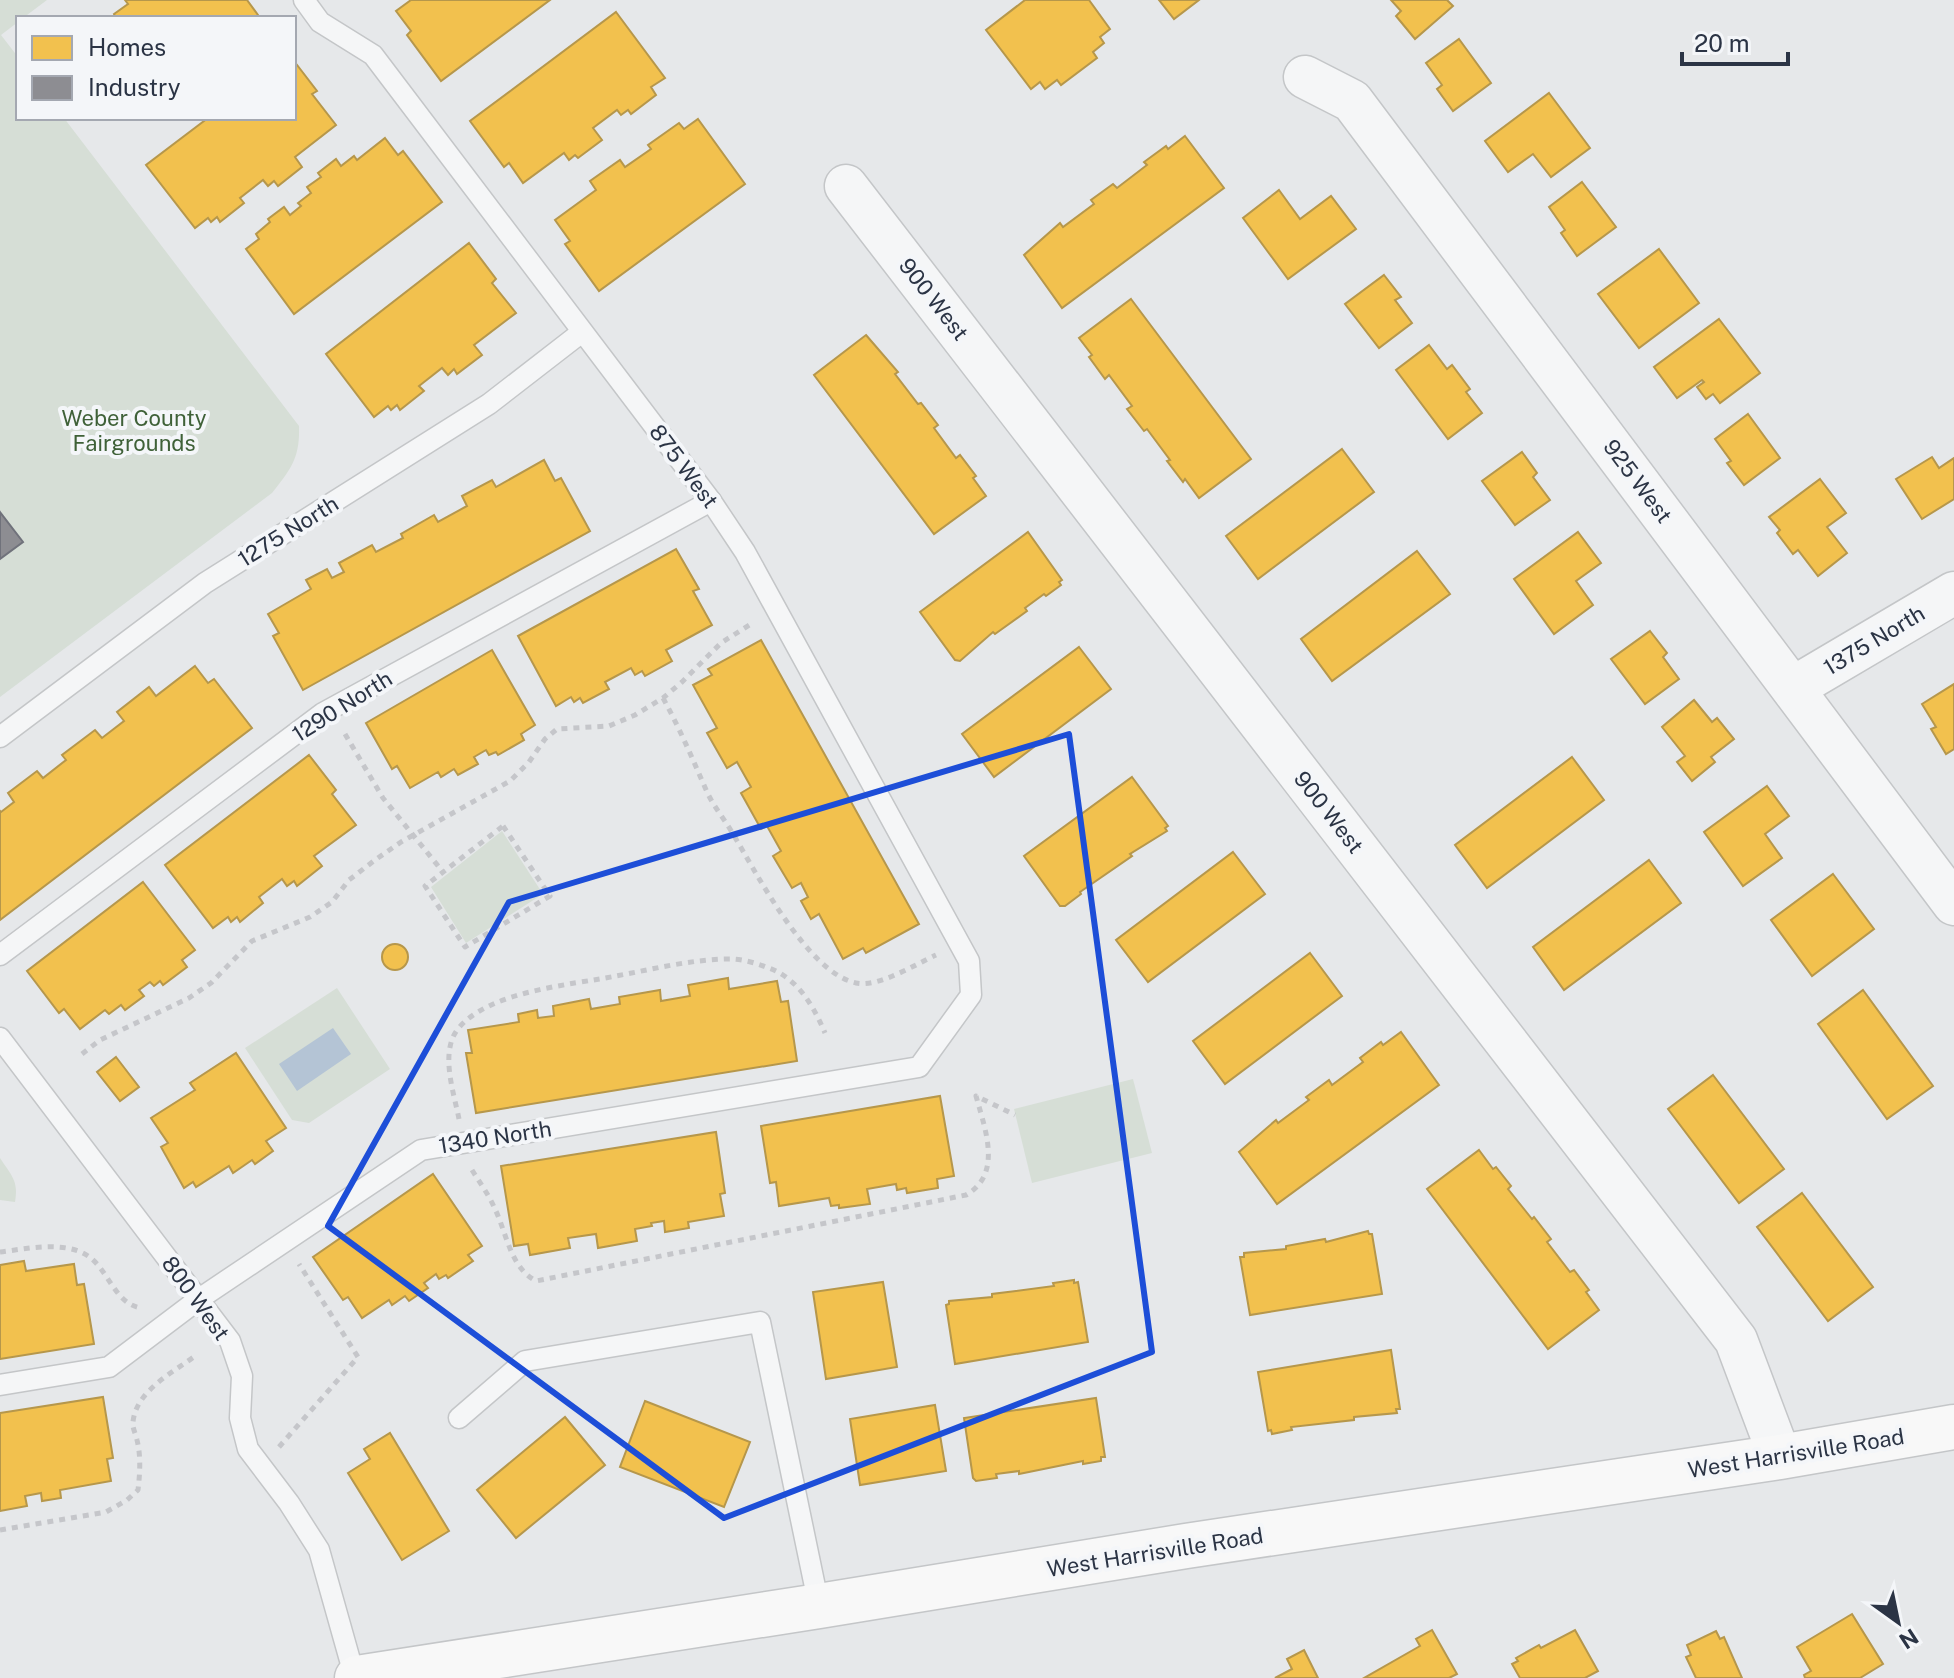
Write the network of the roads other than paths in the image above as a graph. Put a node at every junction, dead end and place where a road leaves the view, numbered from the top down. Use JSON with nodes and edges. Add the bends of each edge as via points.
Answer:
{"nodes":[{"id":1,"x":304,"y":0,"type":"edge"},
{"id":2,"x":1305,"y":77,"type":"dead end"},
{"id":3,"x":846,"y":186,"type":"dead end"},
{"id":4,"x":582,"y":332,"type":"junction"},
{"id":5,"x":711,"y":501,"type":"junction"},
{"id":6,"x":1954,"y":593,"type":"edge"},
{"id":7,"x":1793,"y":688,"type":"junction"},
{"id":8,"x":0,"y":737,"type":"edge"},
{"id":9,"x":1954,"y":904,"type":"edge"},
{"id":10,"x":0,"y":955,"type":"edge"},
{"id":11,"x":971,"y":995,"type":"joint"},
{"id":12,"x":0,"y":1038,"type":"edge"},
{"id":13,"x":199,"y":1299,"type":"junction"},
{"id":14,"x":0,"y":1385,"type":"edge"},
{"id":15,"x":459,"y":1418,"type":"dead end"},
{"id":16,"x":1954,"y":1427,"type":"edge"},
{"id":17,"x":1780,"y":1457,"type":"junction"},
{"id":18,"x":819,"y":1606,"type":"junction"},
{"id":19,"x":356,"y":1678,"type":"edge"}],
"edges":[{"from":1,"to":4,"type":"lane","name":"875 West","via":[[320,22],[373,55]]},
{"from":2,"to":7,"type":"street","name":"925 West","via":[[1352,101]]},
{"from":3,"to":17,"type":"street","name":"900 West","via":[[1736,1340]]},
{"from":4,"to":5,"type":"lane","name":"875 West"},
{"from":4,"to":8,"type":"lane","name":"1275 North","via":[[489,404],[205,583]]},
{"from":5,"to":10,"type":"lane","name":"1290 North","via":[[323,713]]},
{"from":5,"to":11,"type":"lane","name":"875 West","via":[[745,552],[969,961]]},
{"from":6,"to":7,"type":"street","name":"1375 North"},
{"from":7,"to":9,"type":"street","name":"925 West"},
{"from":11,"to":13,"type":"lane","name":"1340 North","via":[[919,1067],[421,1150]]},
{"from":12,"to":13,"type":"lane","name":"800 West"},
{"from":13,"to":14,"type":"lane","name":"1340 North","via":[[109,1367]]},
{"from":13,"to":19,"type":"lane","name":"800 West","via":[[230,1341],[242,1376],[240,1418],[248,1449],[319,1550]]},
{"from":15,"to":18,"type":"lane","via":[[525,1361],[760,1322]]},
{"from":16,"to":17,"type":"main road","name":"West Harrisville Road"},
{"from":17,"to":18,"type":"main road","name":"West Harrisville Road"},
{"from":18,"to":19,"type":"main road","name":"West Harrisville Road"}]}
